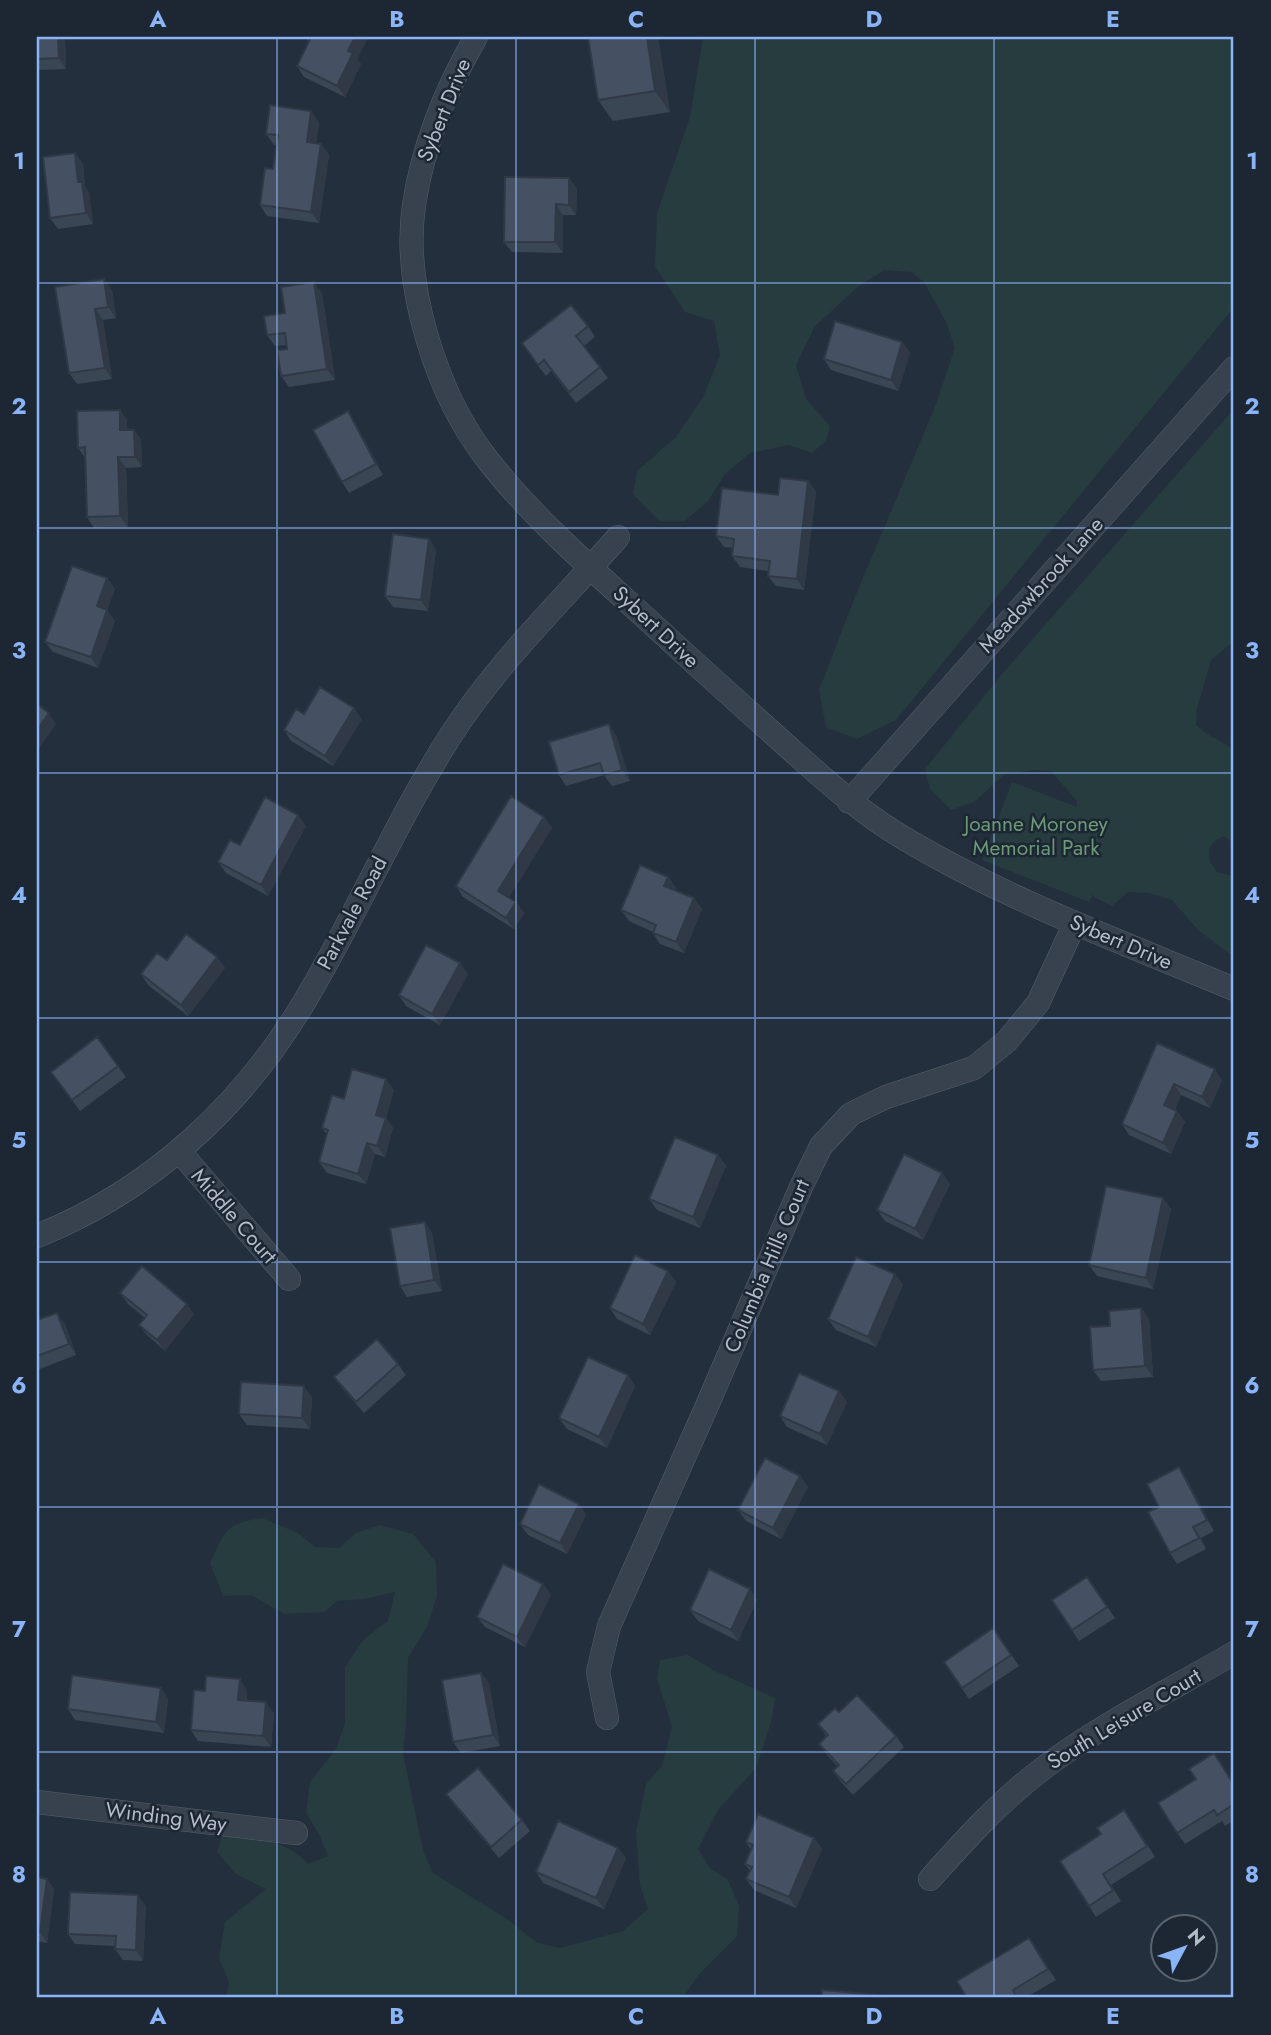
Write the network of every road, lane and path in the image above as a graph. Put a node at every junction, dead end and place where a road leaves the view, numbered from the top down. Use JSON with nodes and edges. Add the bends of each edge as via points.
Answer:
{"nodes":[{"id":1,"x":476,"y":37,"type":"edge"},
{"id":2,"x":1234,"y":368,"type":"edge"},
{"id":3,"x":618,"y":537,"type":"dead end"},
{"id":4,"x":592,"y":567,"type":"junction"},
{"id":5,"x":849,"y":802,"type":"junction"},
{"id":6,"x":1075,"y":923,"type":"junction"},
{"id":7,"x":1234,"y":989,"type":"edge"},
{"id":8,"x":180,"y":1152,"type":"junction"},
{"id":9,"x":37,"y":1236,"type":"edge"},
{"id":10,"x":289,"y":1279,"type":"dead end"},
{"id":11,"x":1234,"y":1653,"type":"edge"},
{"id":12,"x":607,"y":1717,"type":"dead end"},
{"id":13,"x":37,"y":1802,"type":"edge"},
{"id":14,"x":296,"y":1833,"type":"dead end"},
{"id":15,"x":930,"y":1880,"type":"dead end"}],
"edges":[{"from":1,"to":4,"type":"street","name":"Sybert Drive","via":[[458,68],[421,166],[413,209],[419,301],[433,359],[455,409],[485,457],[519,497]]},
{"from":2,"to":5,"type":"street","name":"Meadowbrook Lane"},
{"from":3,"to":4,"type":"street","name":"Parkvale Road"},
{"from":4,"to":5,"type":"street","name":"Sybert Drive"},
{"from":4,"to":8,"type":"street","name":"Parkvale Road","via":[[485,685],[410,804],[302,1005],[233,1100]]},
{"from":5,"to":6,"type":"street","name":"Sybert Drive","via":[[960,871]]},
{"from":6,"to":7,"type":"street","name":"Sybert Drive"},
{"from":6,"to":12,"type":"street","name":"Columbia Hills Court","via":[[1038,1003],[1007,1041],[974,1068],[886,1097],[851,1114],[821,1146],[609,1626],[598,1672]]},
{"from":8,"to":9,"type":"street","name":"Parkvale Road","via":[[118,1195]]},
{"from":8,"to":10,"type":"street","name":"Middle Court"},
{"from":11,"to":15,"type":"street","name":"South Leisure Court","via":[[1083,1740],[1041,1770],[1005,1799]]},
{"from":13,"to":14,"type":"street","name":"Winding Way"}]}
